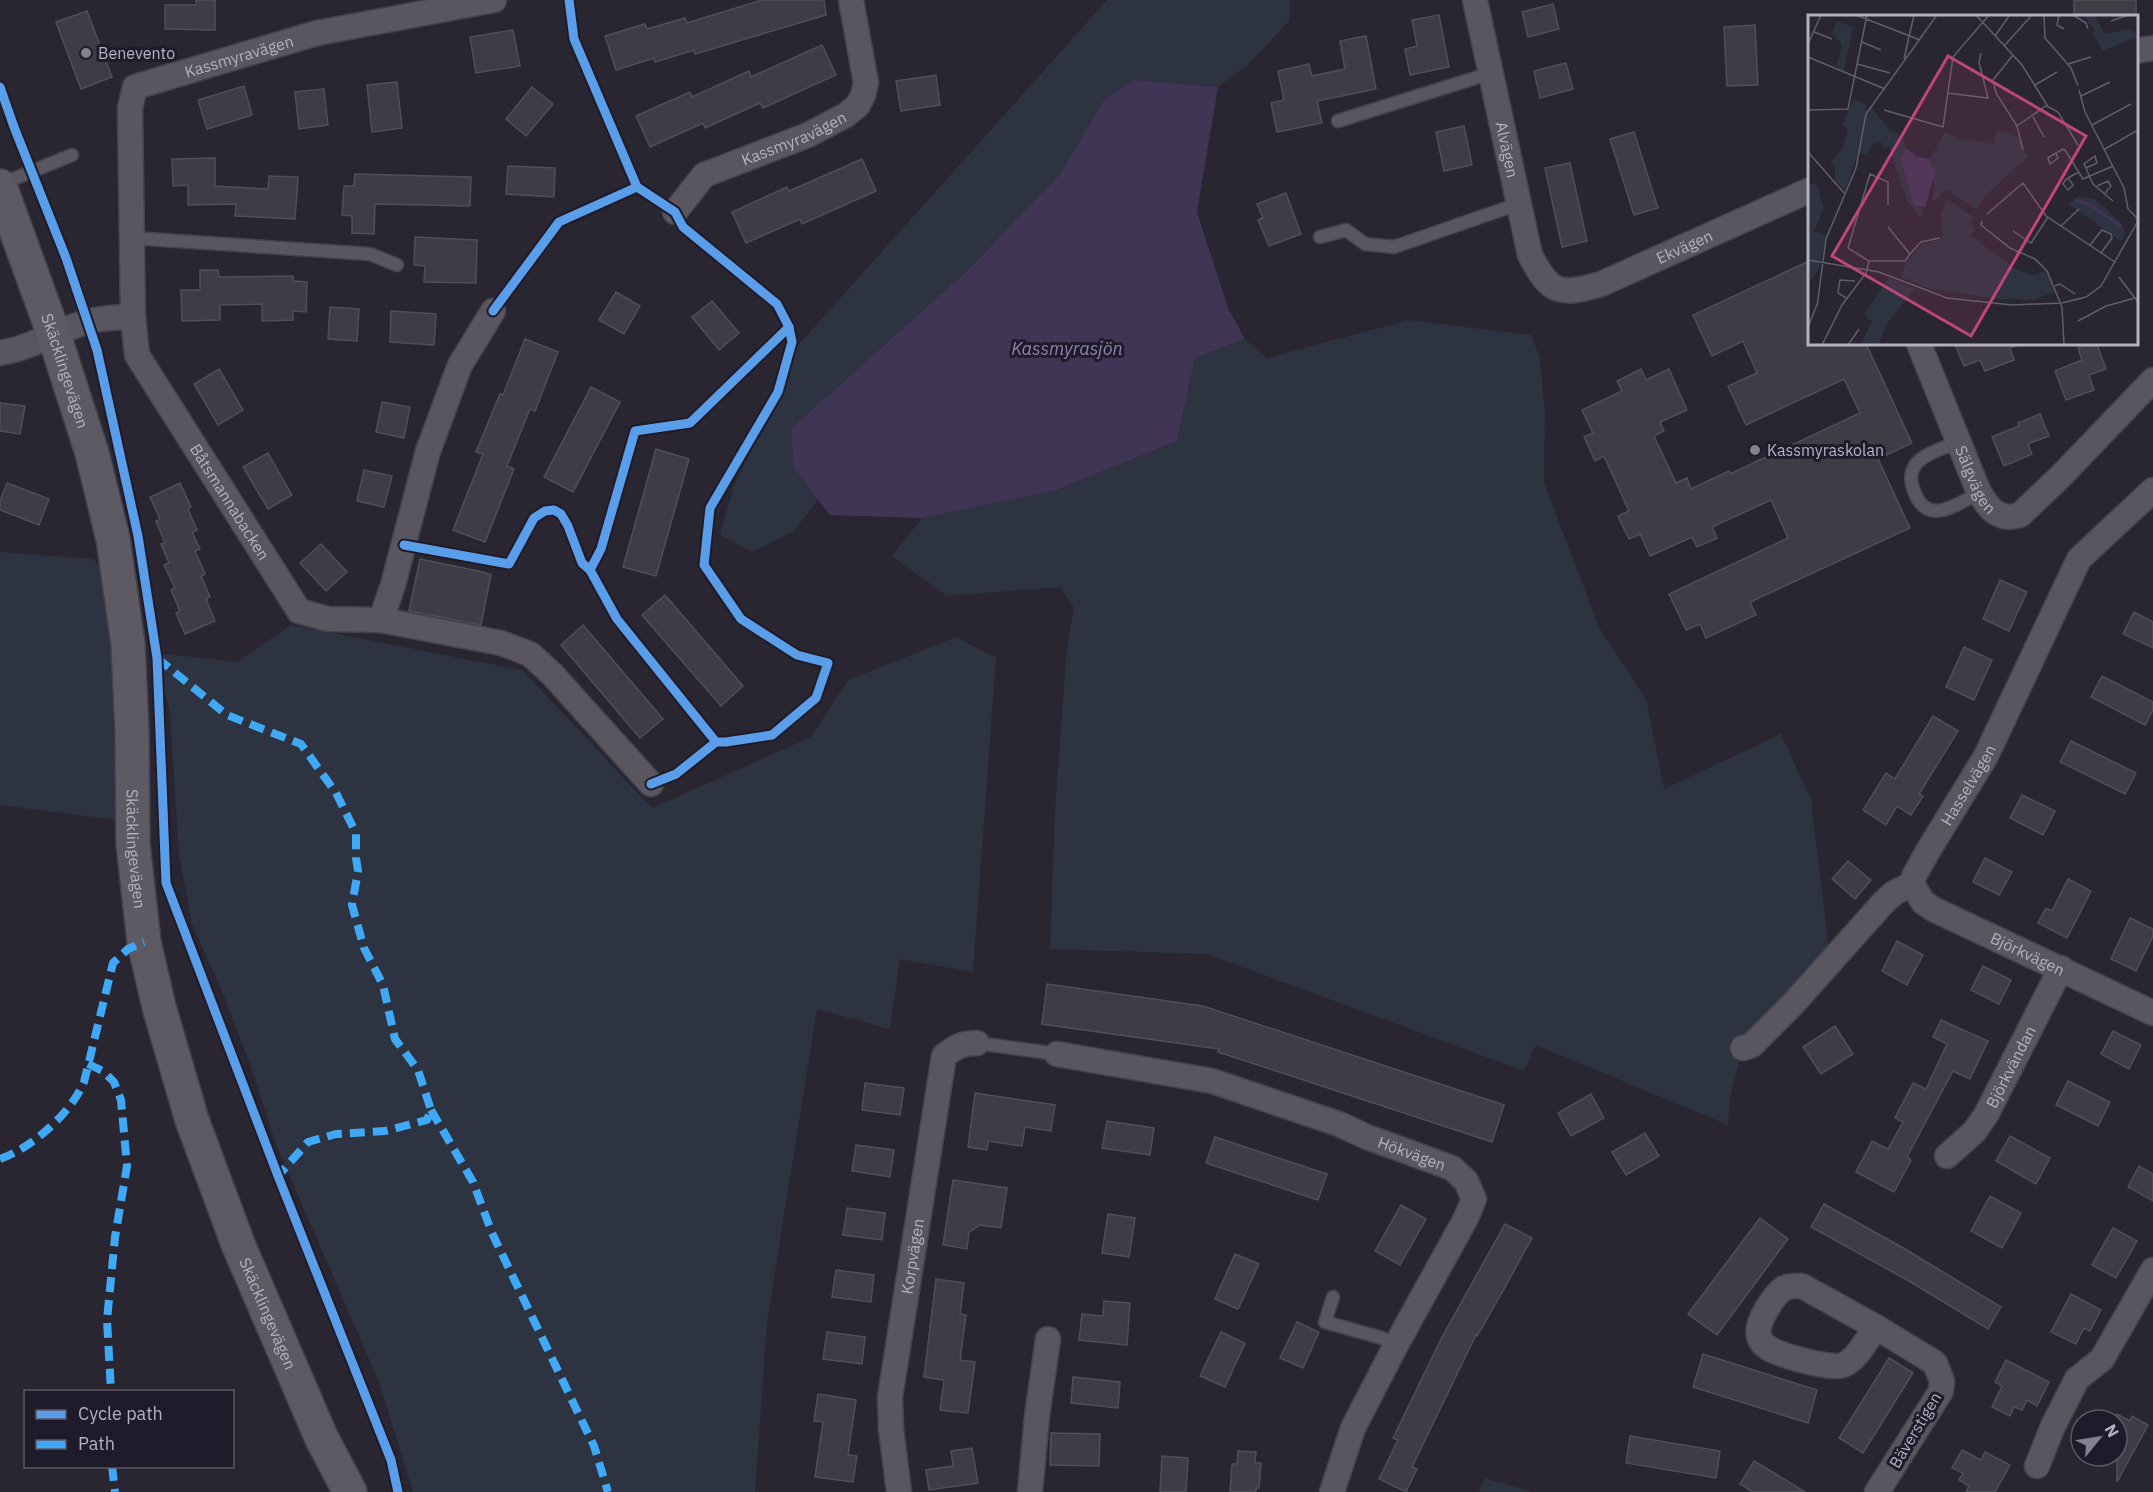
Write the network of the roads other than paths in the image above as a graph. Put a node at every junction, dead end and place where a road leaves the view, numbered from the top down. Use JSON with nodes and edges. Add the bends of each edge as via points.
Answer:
{"nodes":[{"id":1,"x":494,"y":0,"type":"edge"},
{"id":2,"x":850,"y":0,"type":"edge"},
{"id":3,"x":1475,"y":0,"type":"edge"},
{"id":4,"x":2153,"y":48,"type":"edge"},
{"id":5,"x":2138,"y":51,"type":"edge"},
{"id":6,"x":1491,"y":73,"type":"junction"},
{"id":7,"x":1338,"y":121,"type":"dead end"},
{"id":8,"x":72,"y":155,"type":"dead end"},
{"id":9,"x":0,"y":185,"type":"edge"},
{"id":10,"x":1808,"y":190,"type":"edge"},
{"id":11,"x":1518,"y":204,"type":"junction"},
{"id":12,"x":675,"y":212,"type":"dead end"},
{"id":13,"x":1320,"y":237,"type":"dead end"},
{"id":14,"x":132,"y":238,"type":"junction"},
{"id":15,"x":397,"y":265,"type":"dead end"},
{"id":16,"x":1556,"y":290,"type":"joint"},
{"id":17,"x":492,"y":311,"type":"dead end"},
{"id":18,"x":133,"y":317,"type":"junction"},
{"id":19,"x":54,"y":335,"type":"junction"},
{"id":20,"x":1919,"y":345,"type":"edge"},
{"id":21,"x":0,"y":353,"type":"edge"},
{"id":22,"x":2153,"y":380,"type":"edge"},
{"id":23,"x":1958,"y":442,"type":"junction"},
{"id":24,"x":2153,"y":490,"type":"edge"},
{"id":25,"x":1979,"y":493,"type":"junction"},
{"id":26,"x":381,"y":620,"type":"junction"},
{"id":27,"x":651,"y":784,"type":"dead end"},
{"id":28,"x":1912,"y":884,"type":"junction"},
{"id":29,"x":2061,"y":968,"type":"junction"},
{"id":30,"x":2153,"y":1013,"type":"edge"},
{"id":31,"x":977,"y":1043,"type":"joint"},
{"id":32,"x":1743,"y":1048,"type":"dead end"},
{"id":33,"x":1057,"y":1054,"type":"joint"},
{"id":34,"x":1947,"y":1156,"type":"dead end"},
{"id":35,"x":2153,"y":1270,"type":"edge"},
{"id":36,"x":1333,"y":1298,"type":"dead end"},
{"id":37,"x":1876,"y":1327,"type":"junction"},
{"id":38,"x":1048,"y":1339,"type":"dead end"},
{"id":39,"x":1396,"y":1345,"type":"junction"},
{"id":40,"x":2037,"y":1466,"type":"dead end"},
{"id":41,"x":350,"y":1492,"type":"edge"},
{"id":42,"x":899,"y":1492,"type":"edge"},
{"id":43,"x":1030,"y":1492,"type":"edge"},
{"id":44,"x":1332,"y":1492,"type":"edge"},
{"id":45,"x":1877,"y":1492,"type":"edge"}],
"edges":[{"from":1,"to":14,"type":"street","name":"Kassmyravägen","via":[[317,33],[135,87],[130,108]]},
{"from":2,"to":12,"type":"street","name":"Kassmyravägen","via":[[866,83],[858,105],[808,135],[704,175]]},
{"from":3,"to":6,"type":"street","name":"Alvägen"},
{"from":4,"to":5,"type":"street"},
{"from":6,"to":7,"type":"lane"},
{"from":6,"to":11,"type":"street","name":"Alvägen"},
{"from":8,"to":9,"type":"lane"},
{"from":9,"to":19,"type":"street","name":"Skäcklingevägen"},
{"from":10,"to":16,"type":"street","name":"Ekvägen","via":[[1601,284],[1578,291]]},
{"from":11,"to":13,"type":"lane","via":[[1394,247],[1365,244],[1346,230]]},
{"from":11,"to":16,"type":"street","name":"Alvägen","via":[[1530,255],[1541,277]]},
{"from":14,"to":15,"type":"lane","via":[[370,254]]},
{"from":14,"to":18,"type":"street","name":"Kassmyravägen"},
{"from":17,"to":26,"type":"street","via":[[460,365],[428,451]]},
{"from":18,"to":19,"type":"street","via":[[109,317]]},
{"from":18,"to":26,"type":"street","name":"Båtsmannabacken","via":[[137,355],[299,611],[328,619]]},
{"from":19,"to":21,"type":"street","via":[[20,350]]},
{"from":19,"to":41,"type":"street","name":"Skäcklingevägen","via":[[92,453],[113,539],[129,644],[134,854],[144,942],[159,1007],[192,1120],[238,1244],[322,1439]]},
{"from":20,"to":23,"type":"street","name":"Sälgvägen"},
{"from":22,"to":25,"type":"street","name":"Sälgvägen","via":[[2020,515],[2002,516],[1992,511]]},
{"from":23,"to":25,"type":"street","name":"Sälgvägen"},
{"from":23,"to":25,"type":"lane","via":[[1924,457],[1916,465],[1911,475],[1916,497],[1922,507],[1932,512],[1943,511]]},
{"from":24,"to":28,"type":"street","name":"Hasselvägen","via":[[2079,559],[1986,756]]},
{"from":26,"to":27,"type":"street","name":"Båtsmannabacken","via":[[501,643],[530,654]]},
{"from":28,"to":29,"type":"street","name":"Björkvägen","via":[[1923,902],[1933,909]]},
{"from":28,"to":32,"type":"street","via":[[1894,892],[1792,1005],[1752,1045]]},
{"from":29,"to":30,"type":"street","name":"Björkvägen"},
{"from":29,"to":34,"type":"street","name":"Björkvändan","via":[[1986,1115]]},
{"from":31,"to":33,"type":"lane"},
{"from":31,"to":42,"type":"street","name":"Korpvägen","via":[[965,1043],[944,1056],[890,1397]]},
{"from":33,"to":39,"type":"street","name":"Hökvägen","via":[[1212,1081],[1452,1168],[1466,1181],[1474,1199]]},
{"from":35,"to":40,"type":"street","via":[[2102,1359],[2077,1379]]},
{"from":36,"to":39,"type":"lane","via":[[1325,1322]]},
{"from":37,"to":37,"type":"street","name":"Bäverstigen","via":[[1851,1361],[1841,1366],[1788,1356],[1767,1347],[1758,1330],[1779,1293],[1792,1285],[1810,1289]]},
{"from":37,"to":45,"type":"street","name":"Bäverstigen","via":[[1935,1363],[1942,1381],[1941,1391]]},
{"from":38,"to":43,"type":"street"},
{"from":39,"to":44,"type":"street","name":"Hökvägen","via":[[1353,1428]]}]}
